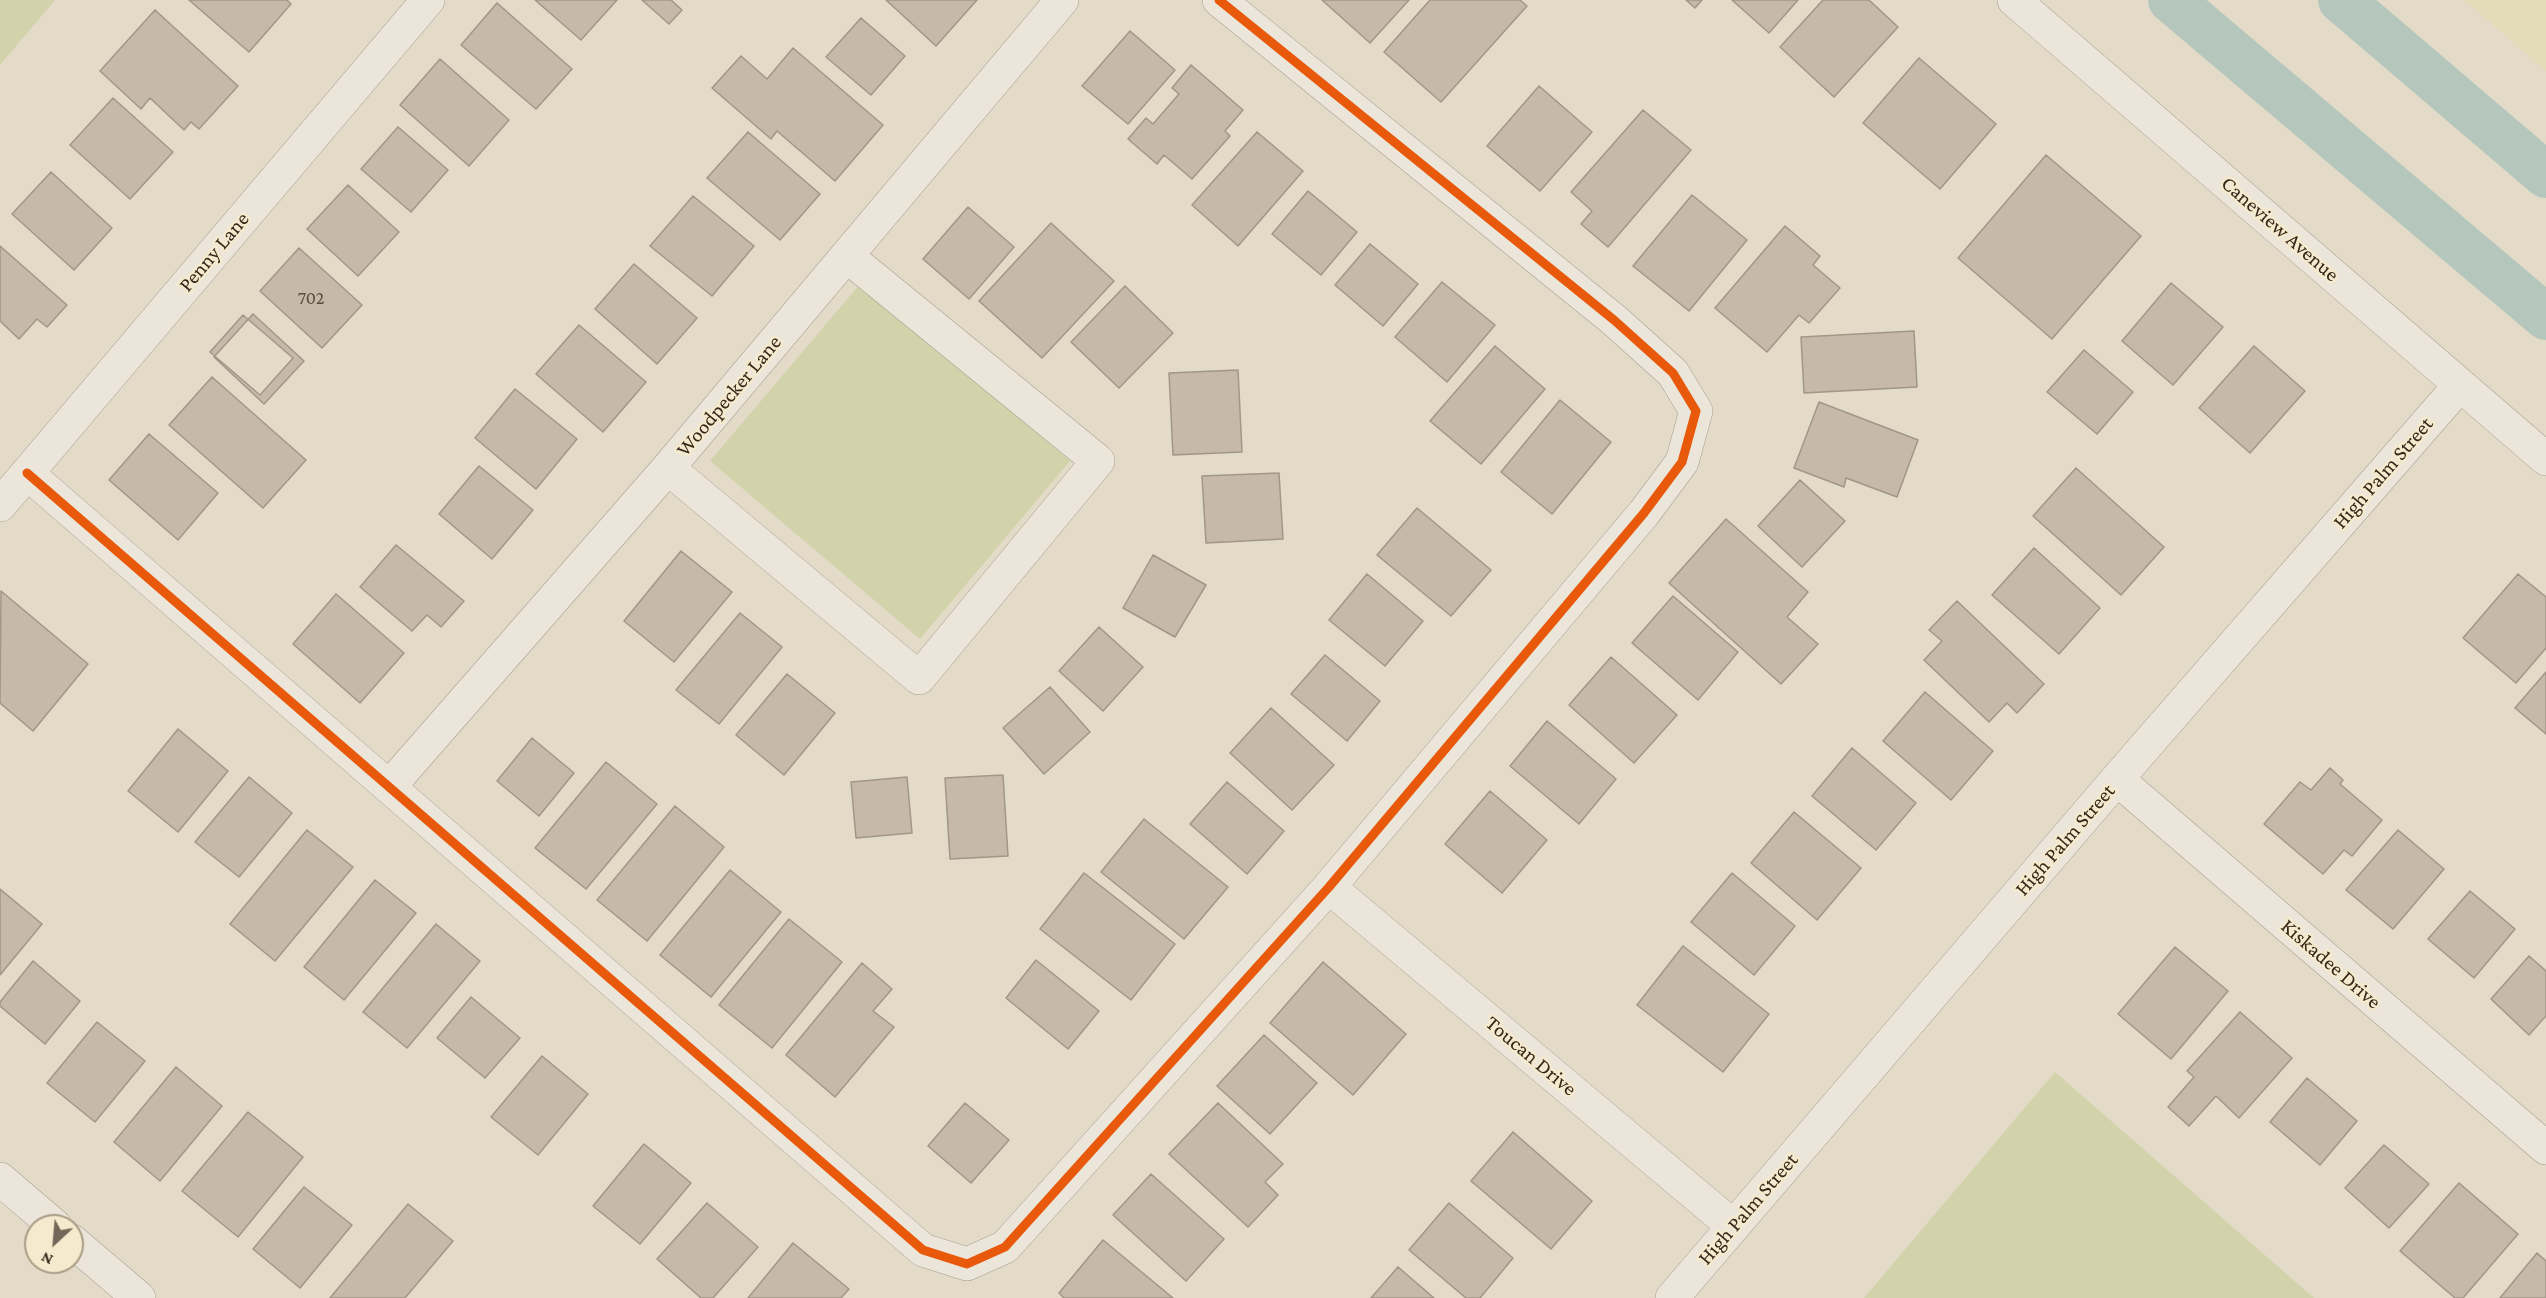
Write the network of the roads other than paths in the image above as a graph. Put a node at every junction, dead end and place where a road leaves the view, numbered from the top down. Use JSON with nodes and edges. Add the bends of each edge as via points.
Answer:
{"nodes":[{"id":1,"x":428,"y":0,"type":"edge"},
{"id":2,"x":1062,"y":0,"type":"edge"},
{"id":3,"x":1219,"y":0,"type":"edge"},
{"id":4,"x":2014,"y":0,"type":"edge"},
{"id":5,"x":848,"y":257,"type":"junction"},
{"id":6,"x":2460,"y":385,"type":"junction"},
{"id":7,"x":2546,"y":459,"type":"edge"},
{"id":8,"x":668,"y":468,"type":"junction"},
{"id":9,"x":27,"y":472,"type":"junction"},
{"id":10,"x":0,"y":505,"type":"edge"},
{"id":11,"x":2117,"y":779,"type":"junction"},
{"id":12,"x":389,"y":787,"type":"junction"},
{"id":13,"x":1329,"y":886,"type":"junction"},
{"id":14,"x":2546,"y":1148,"type":"edge"},
{"id":15,"x":0,"y":1179,"type":"edge"},
{"id":16,"x":41,"y":1214,"type":"edge"},
{"id":17,"x":1733,"y":1226,"type":"junction"},
{"id":18,"x":84,"y":1251,"type":"edge"},
{"id":19,"x":139,"y":1298,"type":"edge"},
{"id":20,"x":1672,"y":1298,"type":"edge"}],
"edges":[{"from":1,"to":9,"type":"street","name":"Penny Lane"},
{"from":2,"to":5,"type":"street","name":"Woodpecker Lane"},
{"from":3,"to":13,"type":"street","via":[[1614,320],[1673,373],[1696,411],[1682,462],[1644,513]]},
{"from":4,"to":6,"type":"street","name":"Caneview Avenue"},
{"from":5,"to":8,"type":"street","name":"Woodpecker Lane"},
{"from":5,"to":8,"type":"street","via":[[1098,462],[919,678]]},
{"from":6,"to":7,"type":"street","name":"Caneview Avenue"},
{"from":6,"to":11,"type":"street","name":"High Palm Street"},
{"from":8,"to":12,"type":"street","name":"Woodpecker Lane"},
{"from":9,"to":10,"type":"street","name":"Penny Lane"},
{"from":9,"to":12,"type":"street"},
{"from":11,"to":14,"type":"street","name":"Kiskadee Drive"},
{"from":11,"to":17,"type":"street","name":"High Palm Street"},
{"from":12,"to":13,"type":"street","via":[[923,1250],[967,1264],[1005,1247]]},
{"from":13,"to":17,"type":"street","name":"Toucan Drive"},
{"from":15,"to":16,"type":"street"},
{"from":17,"to":20,"type":"street","name":"High Palm Street"},
{"from":18,"to":19,"type":"street"}]}
